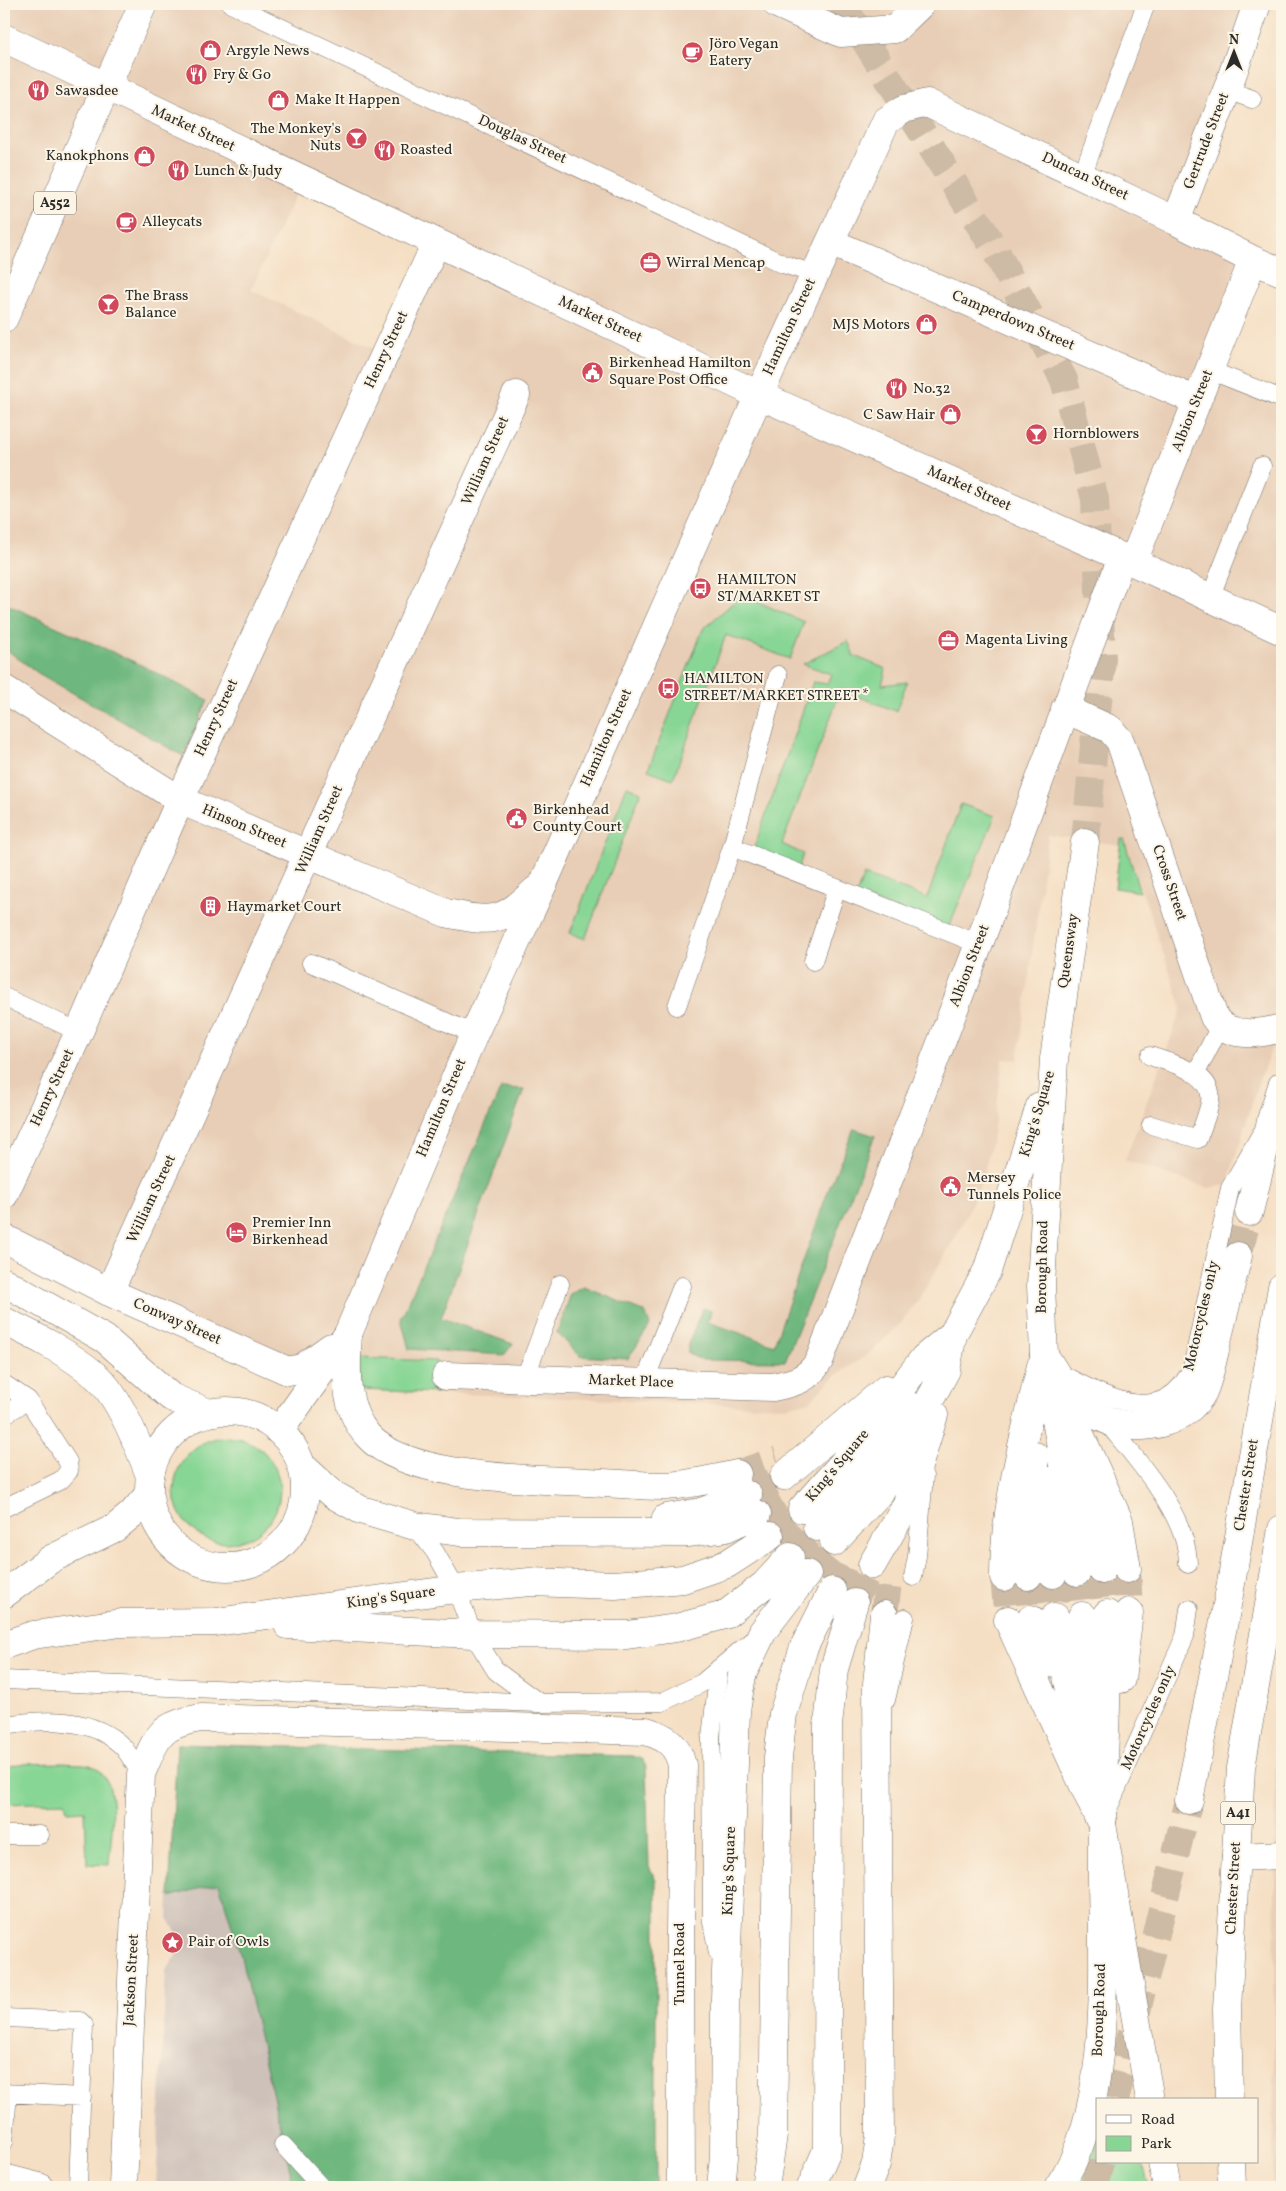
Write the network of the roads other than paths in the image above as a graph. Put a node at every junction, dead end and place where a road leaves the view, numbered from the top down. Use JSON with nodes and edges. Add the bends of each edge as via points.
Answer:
{"nodes":[{"id":1,"x":143,"y":4,"type":"edge"},
{"id":2,"x":231,"y":4,"type":"edge"},
{"id":3,"x":777,"y":4,"type":"edge"},
{"id":4,"x":921,"y":4,"type":"edge"},
{"id":5,"x":1146,"y":4,"type":"edge"},
{"id":6,"x":1257,"y":4,"type":"edge"},
{"id":7,"x":4,"y":38,"type":"edge"},
{"id":8,"x":106,"y":88,"type":"junction"},
{"id":9,"x":1227,"y":90,"type":"junction"},
{"id":10,"x":1252,"y":99,"type":"dead end"},
{"id":11,"x":886,"y":120,"type":"joint"},
{"id":12,"x":1082,"y":176,"type":"junction"},
{"id":13,"x":1176,"y":220,"type":"junction"},
{"id":14,"x":830,"y":242,"type":"junction"},
{"id":15,"x":436,"y":244,"type":"junction"},
{"id":16,"x":1253,"y":260,"type":"junction"},
{"id":17,"x":1282,"y":272,"type":"edge"},
{"id":18,"x":815,"y":274,"type":"junction"},
{"id":19,"x":4,"y":315,"type":"edge"},
{"id":20,"x":1209,"y":370,"type":"junction"},
{"id":21,"x":516,"y":395,"type":"dead end"},
{"id":22,"x":759,"y":395,"type":"junction"},
{"id":23,"x":1282,"y":399,"type":"edge"},
{"id":24,"x":1197,"y":401,"type":"junction"},
{"id":25,"x":1262,"y":466,"type":"dead end"},
{"id":26,"x":1128,"y":559,"type":"junction"},
{"id":27,"x":1210,"y":598,"type":"junction"},
{"id":28,"x":1282,"y":631,"type":"edge"},
{"id":29,"x":778,"y":675,"type":"dead end"},
{"id":30,"x":6,"y":689,"type":"edge"},
{"id":31,"x":1065,"y":708,"type":"junction"},
{"id":32,"x":180,"y":800,"type":"junction"},
{"id":33,"x":1085,"y":842,"type":"tunnel mouth"},
{"id":34,"x":732,"y":847,"type":"junction"},
{"id":35,"x":309,"y":856,"type":"junction"},
{"id":36,"x":544,"y":882,"type":"junction"},
{"id":37,"x":837,"y":888,"type":"junction"},
{"id":38,"x":979,"y":944,"type":"junction"},
{"id":39,"x":813,"y":961,"type":"dead end"},
{"id":40,"x":311,"y":963,"type":"dead end"},
{"id":41,"x":4,"y":997,"type":"edge"},
{"id":42,"x":677,"y":1006,"type":"dead end"},
{"id":43,"x":1220,"y":1026,"type":"junction"},
{"id":44,"x":1282,"y":1028,"type":"edge"},
{"id":45,"x":79,"y":1032,"type":"junction"},
{"id":46,"x":474,"y":1034,"type":"junction"},
{"id":47,"x":1150,"y":1056,"type":"dead end"},
{"id":48,"x":1054,"y":1059,"type":"junction"},
{"id":49,"x":1196,"y":1073,"type":"junction"},
{"id":50,"x":1282,"y":1086,"type":"edge"},
{"id":51,"x":1272,"y":1117,"type":"junction"},
{"id":52,"x":1151,"y":1125,"type":"dead end"},
{"id":53,"x":4,"y":1194,"type":"edge"},
{"id":54,"x":1249,"y":1212,"type":"tunnel mouth"},
{"id":55,"x":4,"y":1238,"type":"edge"},
{"id":56,"x":1238,"y":1256,"type":"tunnel mouth"},
{"id":57,"x":4,"y":1282,"type":"edge"},
{"id":58,"x":560,"y":1284,"type":"dead end"},
{"id":59,"x":682,"y":1286,"type":"dead end"},
{"id":60,"x":1282,"y":1287,"type":"edge"},
{"id":61,"x":109,"y":1292,"type":"junction"},
{"id":62,"x":4,"y":1321,"type":"edge"},
{"id":63,"x":348,"y":1334,"type":"junction"},
{"id":64,"x":953,"y":1334,"type":"junction"},
{"id":65,"x":1049,"y":1362,"type":"junction"},
{"id":66,"x":935,"y":1364,"type":"junction"},
{"id":67,"x":812,"y":1372,"type":"joint"},
{"id":68,"x":446,"y":1376,"type":"dead end"},
{"id":69,"x":525,"y":1378,"type":"junction"},
{"id":70,"x":644,"y":1383,"type":"junction"},
{"id":71,"x":4,"y":1384,"type":"edge"},
{"id":72,"x":28,"y":1400,"type":"junction"},
{"id":73,"x":209,"y":1413,"type":"junction"},
{"id":74,"x":4,"y":1415,"type":"edge"},
{"id":75,"x":1104,"y":1418,"type":"junction"},
{"id":76,"x":280,"y":1430,"type":"junction"},
{"id":77,"x":928,"y":1439,"type":"junction"},
{"id":78,"x":301,"y":1465,"type":"junction"},
{"id":79,"x":149,"y":1485,"type":"junction"},
{"id":80,"x":753,"y":1505,"type":"junction"},
{"id":81,"x":4,"y":1508,"type":"edge"},
{"id":82,"x":416,"y":1526,"type":"junction"},
{"id":83,"x":833,"y":1528,"type":"junction"},
{"id":84,"x":1282,"y":1529,"type":"edge"},
{"id":85,"x":1188,"y":1564,"type":"dead end"},
{"id":86,"x":1065,"y":1573,"type":"junction"},
{"id":87,"x":456,"y":1590,"type":"junction"},
{"id":88,"x":4,"y":1594,"type":"edge"},
{"id":89,"x":1189,"y":1609,"type":"dead end"},
{"id":90,"x":1069,"y":1616,"type":"junction"},
{"id":91,"x":895,"y":1617,"type":"tunnel mouth"},
{"id":92,"x":216,"y":1622,"type":"junction"},
{"id":93,"x":763,"y":1631,"type":"junction"},
{"id":94,"x":473,"y":1634,"type":"junction"},
{"id":95,"x":4,"y":1645,"type":"edge"},
{"id":96,"x":719,"y":1668,"type":"junction"},
{"id":97,"x":4,"y":1680,"type":"edge"},
{"id":98,"x":538,"y":1703,"type":"junction"},
{"id":99,"x":4,"y":1725,"type":"edge"},
{"id":100,"x":141,"y":1774,"type":"junction"},
{"id":101,"x":1189,"y":1800,"type":"tunnel mouth"},
{"id":102,"x":1102,"y":1824,"type":"junction"},
{"id":103,"x":4,"y":1835,"type":"edge"},
{"id":104,"x":40,"y":1835,"type":"dead end"},
{"id":105,"x":1282,"y":1856,"type":"edge"},
{"id":106,"x":1236,"y":1857,"type":"junction"},
{"id":107,"x":726,"y":1998,"type":"junction"},
{"id":108,"x":4,"y":2018,"type":"edge"},
{"id":109,"x":6,"y":2093,"type":"edge"},
{"id":110,"x":82,"y":2097,"type":"junction"},
{"id":111,"x":1150,"y":2098,"type":"edge"},
{"id":112,"x":1230,"y":2098,"type":"edge"},
{"id":113,"x":4,"y":2142,"type":"edge"},
{"id":114,"x":284,"y":2145,"type":"dead end"},
{"id":115,"x":1162,"y":2164,"type":"edge"},
{"id":116,"x":1231,"y":2164,"type":"edge"},
{"id":117,"x":4,"y":2178,"type":"edge"},
{"id":118,"x":39,"y":2187,"type":"edge"},
{"id":119,"x":78,"y":2187,"type":"edge"},
{"id":120,"x":123,"y":2187,"type":"edge"},
{"id":121,"x":321,"y":2187,"type":"edge"},
{"id":122,"x":681,"y":2187,"type":"edge"},
{"id":123,"x":720,"y":2187,"type":"edge"},
{"id":124,"x":765,"y":2187,"type":"edge"},
{"id":125,"x":811,"y":2187,"type":"edge"},
{"id":126,"x":867,"y":2187,"type":"edge"},
{"id":127,"x":1058,"y":2187,"type":"edge"},
{"id":128,"x":1168,"y":2187,"type":"edge"},
{"id":129,"x":1232,"y":2187,"type":"edge"}],
"edges":[{"from":1,"to":8,"type":"main road","number":"A552"},
{"from":2,"to":18,"type":"lane","name":"Douglas Street","via":[[783,264]]},
{"from":3,"to":4,"type":"main road","via":[[841,33],[895,29]]},
{"from":5,"to":12,"type":"lane"},
{"from":6,"to":9,"type":"main road","name":"Gertrude Street"},
{"from":7,"to":8,"type":"main road","name":"Market Street"},
{"from":8,"to":15,"type":"main road","name":"Market Street"},
{"from":8,"to":19,"type":"main road","number":"A552"},
{"from":9,"to":10,"type":"lane"},
{"from":9,"to":13,"type":"main road","name":"Gertrude Street"},
{"from":11,"to":12,"type":"main road","name":"Duncan Street","via":[[904,109],[927,103]]},
{"from":11,"to":14,"type":"main road","name":"Hamilton Street"},
{"from":12,"to":13,"type":"main road","name":"Duncan Street"},
{"from":13,"to":16,"type":"main road","name":"Duncan Street"},
{"from":14,"to":18,"type":"main road","name":"Hamilton Street"},
{"from":14,"to":24,"type":"main road","name":"Camperdown Street"},
{"from":15,"to":22,"type":"main road","name":"Market Street"},
{"from":15,"to":32,"type":"main road","name":"Henry Street"},
{"from":16,"to":17,"type":"main road","name":"Duncan Street"},
{"from":16,"to":20,"type":"main road","name":"Albion Street"},
{"from":18,"to":22,"type":"main road","name":"Hamilton Street"},
{"from":20,"to":23,"type":"lane"},
{"from":20,"to":24,"type":"main road","name":"Albion Street"},
{"from":21,"to":35,"type":"main road","name":"William Street"},
{"from":22,"to":26,"type":"main road","name":"Market Street"},
{"from":22,"to":36,"type":"main road","name":"Hamilton Street"},
{"from":24,"to":26,"type":"main road","name":"Albion Street"},
{"from":25,"to":27,"type":"lane"},
{"from":26,"to":27,"type":"main road","name":"Market Street"},
{"from":26,"to":31,"type":"main road","name":"Albion Street"},
{"from":27,"to":28,"type":"main road","name":"Market Street"},
{"from":29,"to":34,"type":"lane"},
{"from":30,"to":32,"type":"main road","name":"Hinson Street"},
{"from":31,"to":38,"type":"main road","name":"Albion Street"},
{"from":31,"to":43,"type":"main road","name":"Cross Street","via":[[1110,729],[1120,741],[1214,1017]]},
{"from":32,"to":35,"type":"main road","name":"Hinson Street"},
{"from":32,"to":45,"type":"main road","name":"Henry Street"},
{"from":33,"to":48,"type":"main road","name":"Queensway"},
{"from":34,"to":37,"type":"lane"},
{"from":34,"to":42,"type":"lane"},
{"from":35,"to":36,"type":"main road","name":"Hinson Street","via":[[438,910],[475,919],[495,918],[513,911]]},
{"from":35,"to":61,"type":"main road","name":"William Street"},
{"from":36,"to":46,"type":"main road","name":"Hamilton Street"},
{"from":37,"to":38,"type":"lane"},
{"from":37,"to":39,"type":"lane"},
{"from":38,"to":67,"type":"main road","name":"Albion Street"},
{"from":40,"to":46,"type":"lane"},
{"from":41,"to":45,"type":"lane"},
{"from":43,"to":44,"type":"main road","via":[[1226,1030],[1252,1033]]},
{"from":43,"to":49,"type":"lane"},
{"from":45,"to":53,"type":"main road","name":"Henry Street"},
{"from":46,"to":63,"type":"main road","name":"Hamilton Street"},
{"from":47,"to":49,"type":"lane"},
{"from":48,"to":64,"type":"main road","name":"King's Square","via":[[987,1271]]},
{"from":48,"to":65,"type":"main road","name":"Borough Road","via":[[1041,1285]]},
{"from":49,"to":52,"type":"lane","via":[[1210,1092],[1198,1139]]},
{"from":50,"to":51,"type":"main road"},
{"from":51,"to":54,"type":"main road"},
{"from":51,"to":65,"type":"lane","name":"Motorcycles only","via":[[1230,1188],[1192,1368],[1178,1389],[1157,1402],[1128,1404]]},
{"from":55,"to":61,"type":"main road","name":"Conway Street"},
{"from":56,"to":75,"type":"main road","via":[[1210,1372],[1202,1393],[1189,1410],[1154,1426],[1133,1427]]},
{"from":57,"to":73,"type":"main road","via":[[106,1339],[171,1397]]},
{"from":58,"to":69,"type":"lane"},
{"from":59,"to":70,"type":"lane"},
{"from":60,"to":101,"type":"main road","name":"Chester Street","via":[[1229,1595]]},
{"from":61,"to":63,"type":"main road","name":"Conway Street","via":[[288,1372],[302,1368]]},
{"from":62,"to":79,"type":"main road","via":[[61,1352],[97,1377],[122,1412],[138,1444]]},
{"from":63,"to":76,"type":"main road","name":"Hamilton Street"},
{"from":63,"to":80,"type":"main road","via":[[346,1374],[349,1398],[356,1418],[384,1450],[407,1459],[493,1478],[666,1486]]},
{"from":64,"to":66,"type":"main road","name":"King's Square"},
{"from":64,"to":83,"type":"main road"},
{"from":65,"to":75,"type":"main road","via":[[1069,1393],[1090,1412]]},
{"from":65,"to":86,"type":"main road","via":[[1060,1442]]},
{"from":65,"to":86,"type":"main road","via":[[1027,1542]]},
{"from":65,"to":86,"type":"main road","via":[[1120,1521]]},
{"from":66,"to":77,"type":"main road"},
{"from":66,"to":83,"type":"main road","name":"King's Square","via":[[880,1492]]},
{"from":66,"to":83,"type":"main road","name":"King's Square","via":[[844,1462]]},
{"from":66,"to":83,"type":"main road","via":[[827,1438]]},
{"from":67,"to":70,"type":"main road","name":"Market Place","via":[[801,1380],[772,1387]]},
{"from":68,"to":69,"type":"main road","name":"Market Place"},
{"from":69,"to":70,"type":"main road","name":"Market Place"},
{"from":71,"to":72,"type":"lane"},
{"from":72,"to":74,"type":"lane"},
{"from":72,"to":81,"type":"lane","via":[[68,1462],[68,1472],[61,1480]]},
{"from":73,"to":76,"type":"main road","via":[[236,1412],[259,1418]]},
{"from":73,"to":79,"type":"main road","via":[[185,1423],[168,1438],[156,1456]]},
{"from":75,"to":85,"type":"lane","via":[[1141,1466],[1176,1520]]},
{"from":76,"to":78,"type":"main road"},
{"from":77,"to":83,"type":"main road","via":[[906,1506]]},
{"from":77,"to":83,"type":"lane","via":[[917,1556]]},
{"from":78,"to":79,"type":"main road","via":[[305,1488],[293,1530],[280,1546],[257,1561],[234,1566],[210,1566],[171,1544],[152,1513]]},
{"from":78,"to":82,"type":"main road","via":[[334,1495],[361,1510]]},
{"from":79,"to":88,"type":"main road","via":[[132,1514],[115,1528],[51,1559]]},
{"from":80,"to":82,"type":"main road","via":[[560,1533],[459,1532]]},
{"from":80,"to":87,"type":"main road","name":"King's Square","via":[[727,1564],[683,1579],[615,1585],[530,1582]]},
{"from":82,"to":87,"type":"lane"},
{"from":84,"to":106,"type":"main road","name":"Chester Street","number":"A41","via":[[1241,1768]]},
{"from":87,"to":92,"type":"main road","name":"King's Square"},
{"from":87,"to":94,"type":"lane"},
{"from":89,"to":102,"type":"lane","name":"Motorcycles only","via":[[1186,1636]]},
{"from":90,"to":102,"type":"main road"},
{"from":90,"to":102,"type":"main road"},
{"from":90,"to":102,"type":"main road"},
{"from":91,"to":126,"type":"main road","via":[[877,1684],[880,2136],[876,2164]]},
{"from":92,"to":94,"type":"main road"},
{"from":92,"to":95,"type":"main road","name":"King's Square","via":[[121,1623],[33,1635]]},
{"from":93,"to":94,"type":"main road","name":"King's Square","via":[[798,1566],[764,1585],[724,1615],[676,1628],[627,1635]]},
{"from":93,"to":96,"type":"lane"},
{"from":93,"to":107,"type":"main road","name":"King's Square","via":[[742,1675],[736,1711]]},
{"from":94,"to":98,"type":"lane","via":[[496,1671]]},
{"from":96,"to":98,"type":"lane","via":[[702,1684],[662,1702]]},
{"from":96,"to":107,"type":"lane","via":[[711,1737],[712,1922]]},
{"from":97,"to":98,"type":"lane"},
{"from":99,"to":100,"type":"lane","via":[[45,1721],[81,1724],[102,1731],[124,1748]]},
{"from":100,"to":120,"type":"main road","name":"Jackson Street"},
{"from":100,"to":122,"type":"main road","name":"Tunnel Road","via":[[161,1733],[178,1722],[201,1718],[646,1731],[672,1743],[679,1752],[682,1766]]},
{"from":102,"to":111,"type":"main road"},
{"from":102,"to":127,"type":"main road","name":"Borough Road","via":[[1102,2016],[1092,2099],[1081,2139]]},
{"from":103,"to":104,"type":"lane"},
{"from":105,"to":106,"type":"main road"},
{"from":106,"to":112,"type":"main road","name":"Chester Street","number":"A41","via":[[1227,2009]]},
{"from":107,"to":123,"type":"main road","name":"King's Square","via":[[724,2157]]},
{"from":108,"to":110,"type":"lane","via":[[80,2021],[84,2025]]},
{"from":109,"to":110,"type":"lane"},
{"from":109,"to":113,"type":"lane"},
{"from":110,"to":119,"type":"lane"},
{"from":114,"to":121,"type":"lane"},
{"from":115,"to":128,"type":"main road"},
{"from":116,"to":129,"type":"main road"},
{"from":117,"to":118,"type":"main road"},
{"from":124,"to":125,"type":"main road","via":[[773,2135],[778,1757],[783,1714],[804,1647],[843,1597],[828,1726],[827,2150]]}]}
